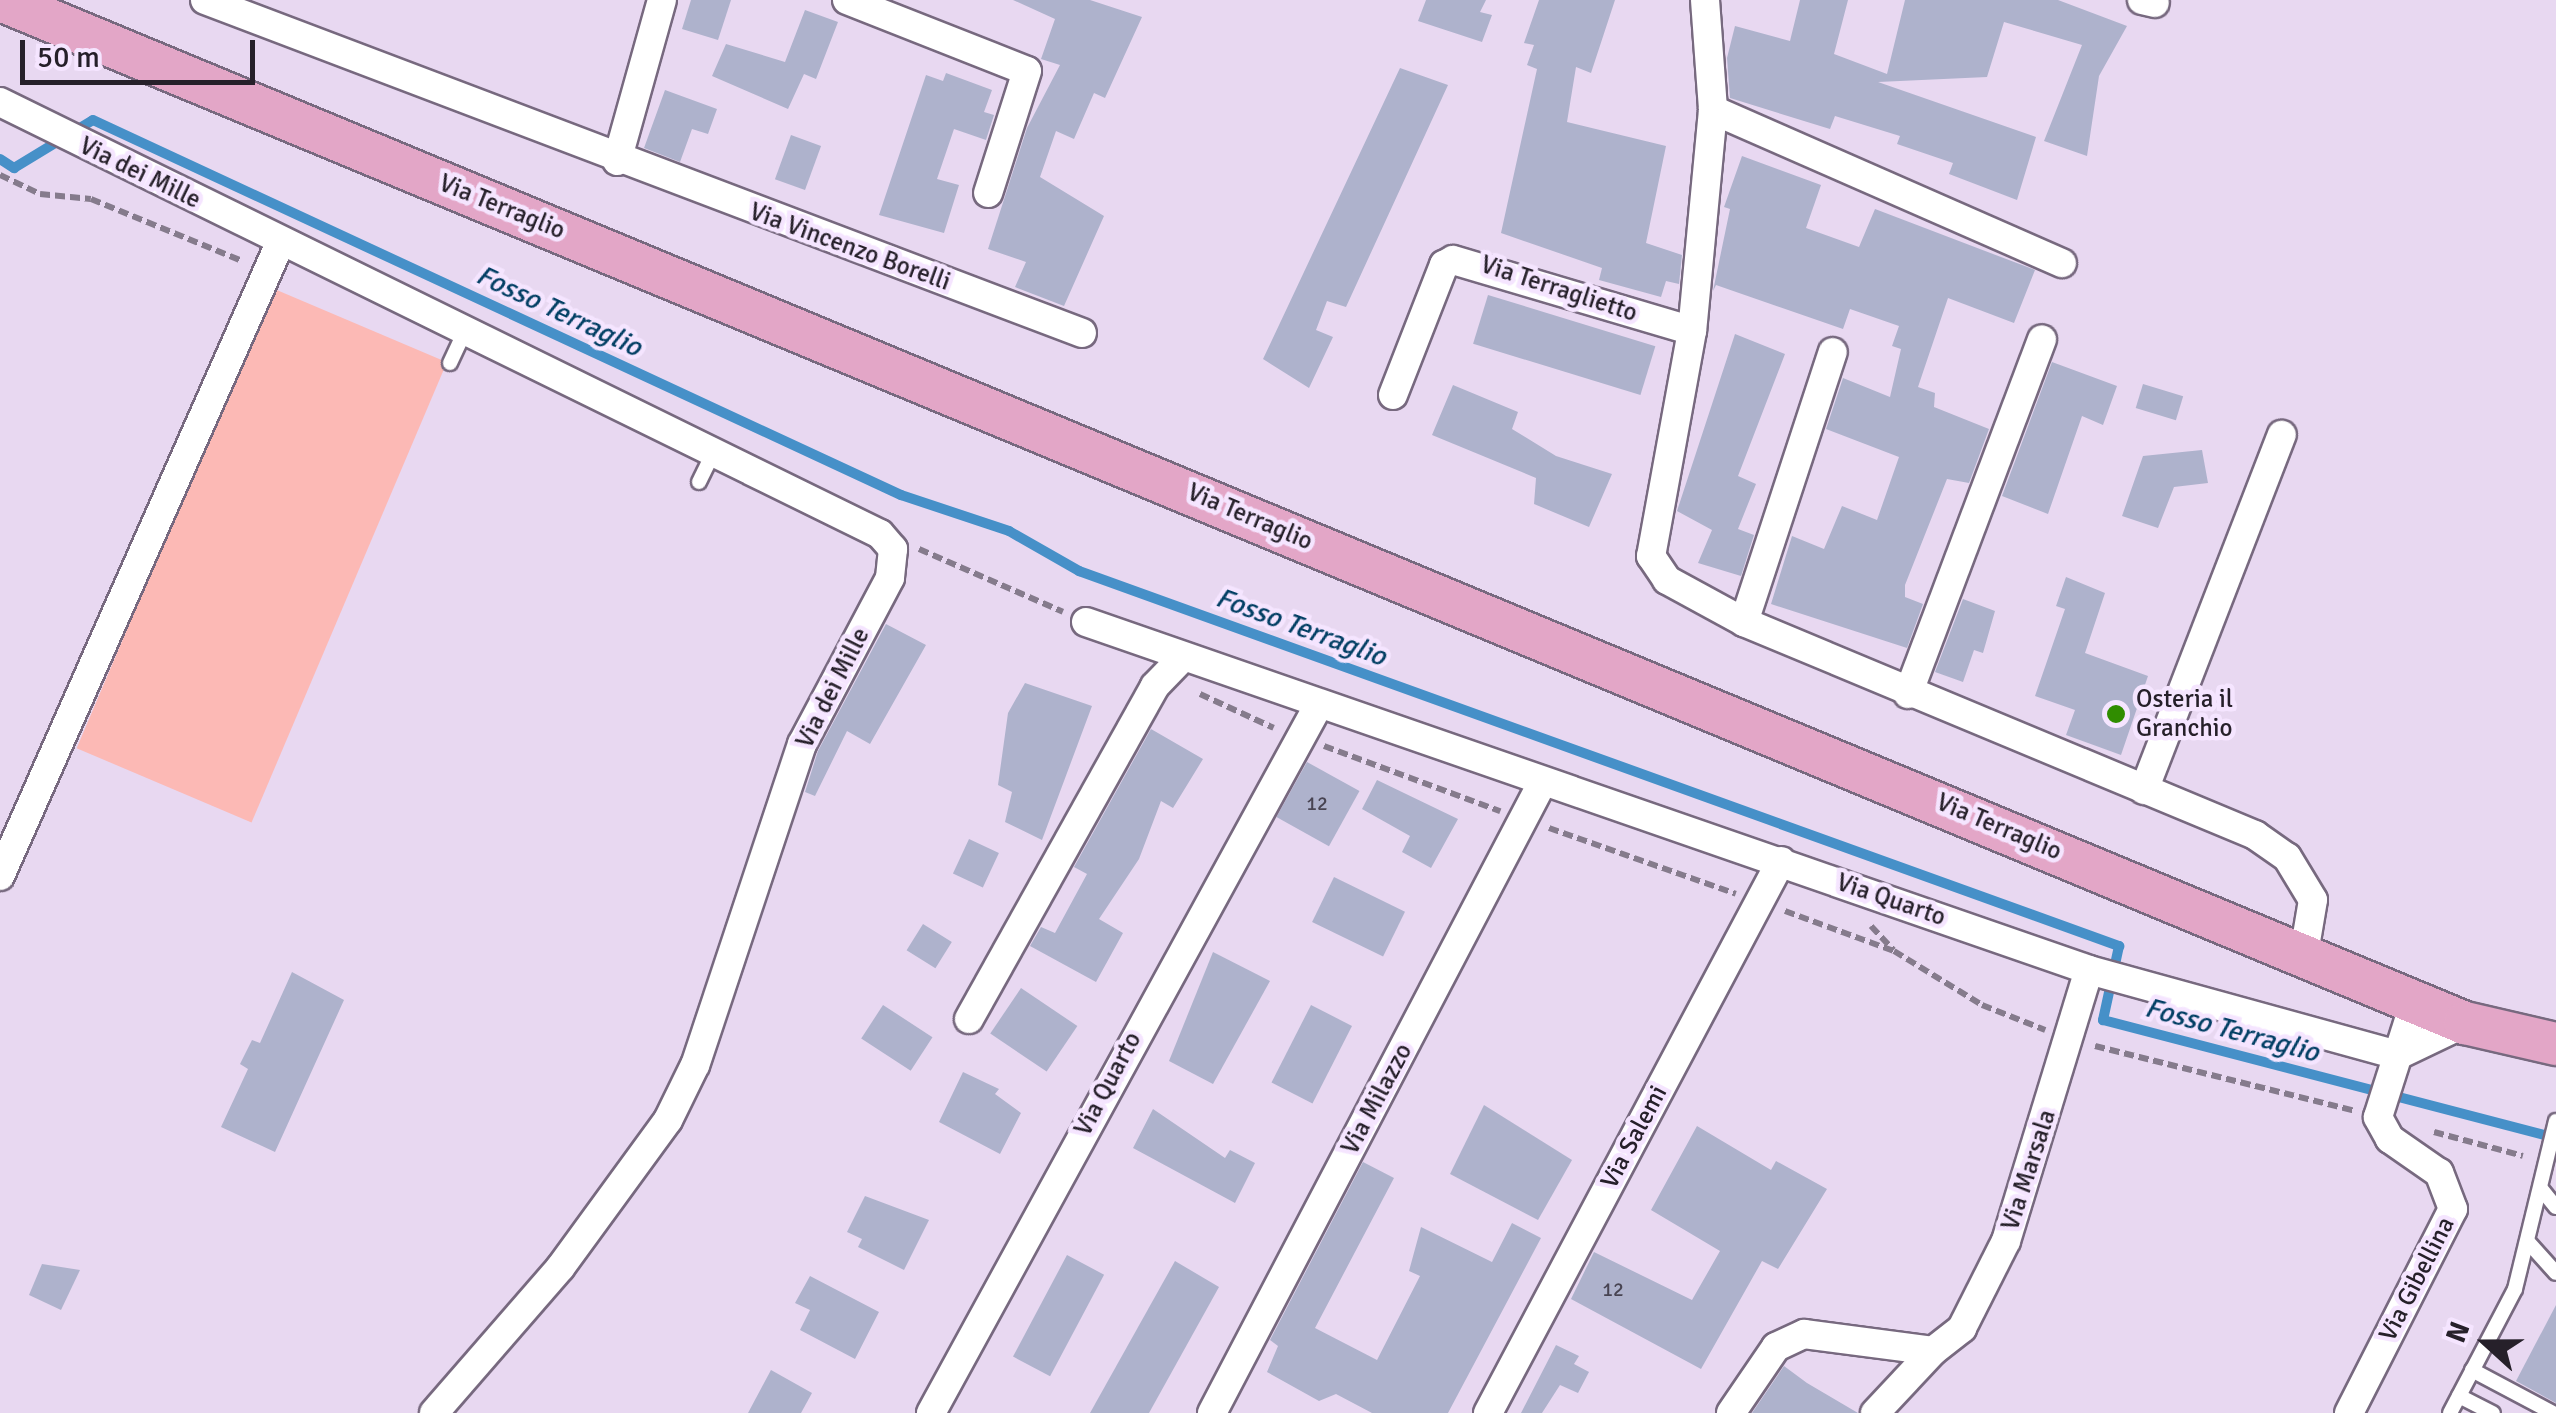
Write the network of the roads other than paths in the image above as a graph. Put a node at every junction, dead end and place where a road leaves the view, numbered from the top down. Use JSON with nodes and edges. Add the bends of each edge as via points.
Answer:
{"nodes":[{"id":1,"x":1,"y":0,"type":"edge"},
{"id":2,"x":206,"y":0,"type":"edge"},
{"id":3,"x":662,"y":0,"type":"edge"},
{"id":4,"x":848,"y":0,"type":"edge"},
{"id":5,"x":1706,"y":0,"type":"edge"},
{"id":6,"x":0,"y":102,"type":"edge"},
{"id":7,"x":1713,"y":110,"type":"junction"},
{"id":8,"x":617,"y":161,"type":"junction"},
{"id":9,"x":988,"y":194,"type":"dead end"},
{"id":10,"x":282,"y":242,"type":"junction"},
{"id":11,"x":2062,"y":263,"type":"dead end"},
{"id":12,"x":1692,"y":331,"type":"junction"},
{"id":13,"x":465,"y":332,"type":"junction"},
{"id":14,"x":1082,"y":334,"type":"dead end"},
{"id":15,"x":2042,"y":339,"type":"dead end"},
{"id":16,"x":1833,"y":352,"type":"dead end"},
{"id":17,"x":450,"y":363,"type":"dead end"},
{"id":18,"x":1394,"y":395,"type":"dead end"},
{"id":19,"x":2282,"y":436,"type":"dead end"},
{"id":20,"x":714,"y":453,"type":"junction"},
{"id":21,"x":699,"y":482,"type":"dead end"},
{"id":22,"x":1086,"y":622,"type":"road end"},
{"id":23,"x":1744,"y":622,"type":"junction"},
{"id":24,"x":1182,"y":657,"type":"junction"},
{"id":25,"x":1908,"y":694,"type":"junction"},
{"id":26,"x":1318,"y":706,"type":"junction"},
{"id":27,"x":1541,"y":785,"type":"junction"},
{"id":28,"x":2144,"y":790,"type":"junction"},
{"id":29,"x":1781,"y":861,"type":"junction"},
{"id":30,"x":0,"y":876,"type":"edge"},
{"id":31,"x":2304,"y":953,"type":"junction"},
{"id":32,"x":2091,"y":976,"type":"junction"},
{"id":33,"x":2414,"y":1001,"type":"junction"},
{"id":34,"x":969,"y":1019,"type":"dead end"},
{"id":35,"x":2482,"y":1028,"type":"junction"},
{"id":36,"x":2556,"y":1044,"type":"edge"},
{"id":37,"x":2394,"y":1064,"type":"junction"},
{"id":38,"x":2556,"y":1070,"type":"edge"},
{"id":39,"x":2556,"y":1121,"type":"edge"},
{"id":40,"x":2542,"y":1190,"type":"junction"},
{"id":41,"x":2556,"y":1207,"type":"edge"},
{"id":42,"x":2529,"y":1243,"type":"junction"},
{"id":43,"x":2556,"y":1272,"type":"edge"},
{"id":44,"x":1933,"y":1350,"type":"junction"},
{"id":45,"x":2472,"y":1370,"type":"junction"},
{"id":46,"x":2459,"y":1396,"type":"junction"},
{"id":47,"x":434,"y":1413,"type":"edge"},
{"id":48,"x":930,"y":1413,"type":"edge"},
{"id":49,"x":1212,"y":1413,"type":"edge"},
{"id":50,"x":1488,"y":1413,"type":"edge"},
{"id":51,"x":1731,"y":1413,"type":"edge"},
{"id":52,"x":1875,"y":1413,"type":"edge"},
{"id":53,"x":2349,"y":1413,"type":"edge"},
{"id":54,"x":2450,"y":1413,"type":"edge"},
{"id":55,"x":2493,"y":1413,"type":"edge"},
{"id":56,"x":2552,"y":1413,"type":"edge"}],
"edges":[{"from":1,"to":31,"type":"main road","name":"Via Terraglio"},
{"from":2,"to":8,"type":"street","name":"Via Vincenzo Borelli"},
{"from":3,"to":8,"type":"street"},
{"from":4,"to":9,"type":"street","via":[[1027,71]]},
{"from":5,"to":7,"type":"street"},
{"from":6,"to":10,"type":"street","name":"Via dei Mille"},
{"from":7,"to":11,"type":"street"},
{"from":7,"to":12,"type":"street"},
{"from":8,"to":14,"type":"street","name":"Via Vincenzo Borelli"},
{"from":10,"to":13,"type":"street","name":"Via dei Mille"},
{"from":10,"to":30,"type":"street"},
{"from":12,"to":18,"type":"street","name":"Via Terraglietto","via":[[1453,260],[1444,265]]},
{"from":12,"to":23,"type":"street","via":[[1650,556],[1667,580]]},
{"from":13,"to":17,"type":"lane"},
{"from":13,"to":20,"type":"street","name":"Via dei Mille"},
{"from":15,"to":25,"type":"street"},
{"from":16,"to":23,"type":"street"},
{"from":19,"to":28,"type":"street"},
{"from":20,"to":21,"type":"lane"},
{"from":20,"to":47,"type":"street","name":"Via dei Mille","via":[[880,534],[893,549],[890,578],[802,744],[695,1065],[668,1120],[560,1268]]},
{"from":22,"to":24,"type":"street","name":"Via Quarto"},
{"from":23,"to":25,"type":"street"},
{"from":24,"to":26,"type":"street","name":"Via Quarto"},
{"from":24,"to":34,"type":"street","via":[[1155,686]]},
{"from":25,"to":28,"type":"street"},
{"from":26,"to":27,"type":"street","name":"Via Quarto"},
{"from":26,"to":48,"type":"street","name":"Via Quarto"},
{"from":27,"to":29,"type":"street","name":"Via Quarto"},
{"from":27,"to":49,"type":"street","name":"Via Milazzo"},
{"from":28,"to":31,"type":"street","via":[[2255,834],[2288,857],[2313,900]]},
{"from":29,"to":32,"type":"street","name":"Via Quarto"},
{"from":29,"to":50,"type":"street","name":"Via Salemi"},
{"from":31,"to":33,"type":"main road","name":"Via Terraglio"},
{"from":32,"to":37,"type":"street","name":"Via Quarto","via":[[2130,981]]},
{"from":32,"to":44,"type":"street","name":"Via Marsala","via":[[2006,1241],[1962,1328]]},
{"from":33,"to":35,"type":"main road","name":"Via Terraglio"},
{"from":33,"to":37,"type":"street"},
{"from":35,"to":36,"type":"main road","name":"Via Terraglio"},
{"from":35,"to":37,"type":"street"},
{"from":35,"to":38,"type":"main road","name":"Via Terraglio"},
{"from":37,"to":53,"type":"street","name":"Via Gibellina","via":[[2378,1111],[2390,1138],[2439,1173],[2453,1209]]},
{"from":39,"to":40,"type":"lane"},
{"from":40,"to":41,"type":"lane"},
{"from":40,"to":42,"type":"lane"},
{"from":42,"to":43,"type":"lane"},
{"from":42,"to":45,"type":"lane"},
{"from":44,"to":51,"type":"street","via":[[1804,1334],[1776,1347]]},
{"from":44,"to":52,"type":"street","name":"Via Marsala"},
{"from":45,"to":46,"type":"lane"},
{"from":45,"to":56,"type":"lane"},
{"from":46,"to":54,"type":"lane"},
{"from":46,"to":55,"type":"lane"}]}
